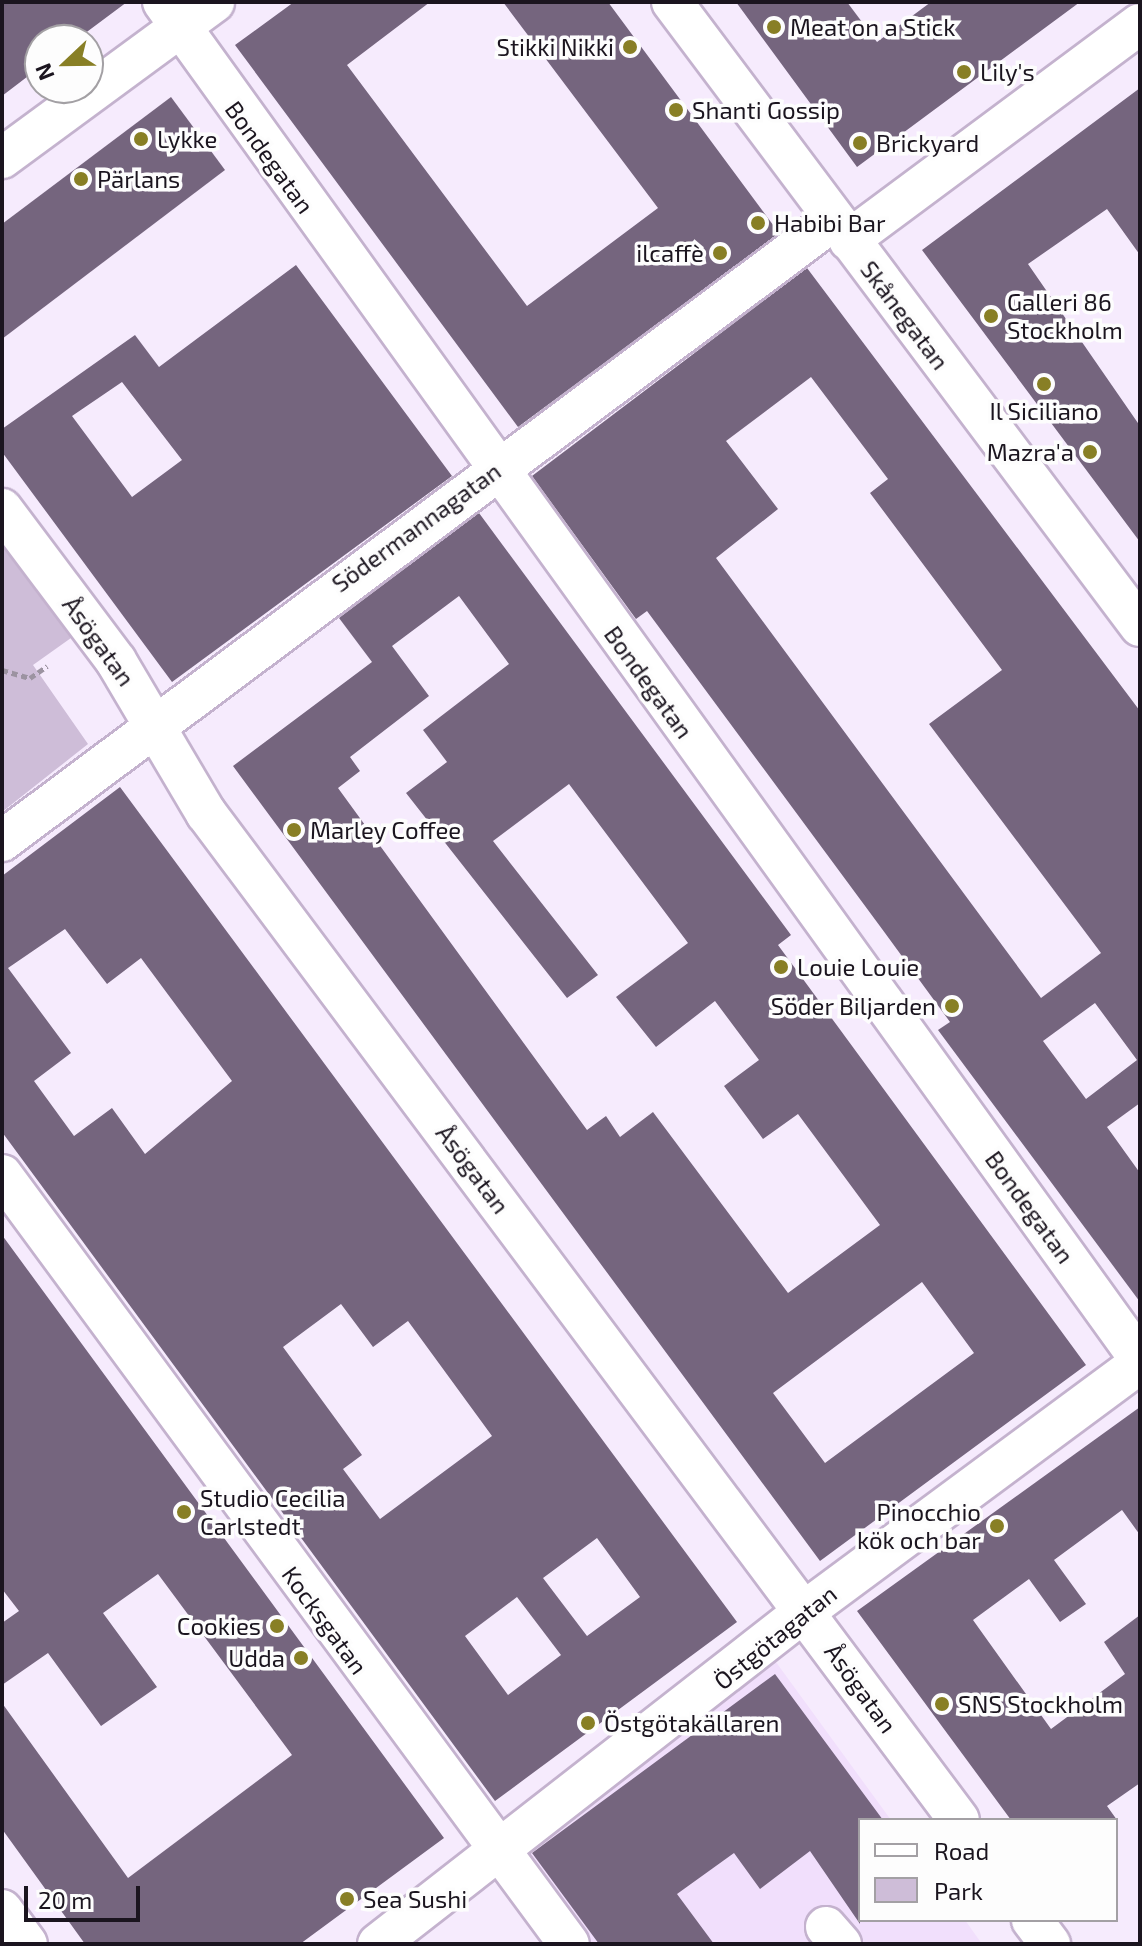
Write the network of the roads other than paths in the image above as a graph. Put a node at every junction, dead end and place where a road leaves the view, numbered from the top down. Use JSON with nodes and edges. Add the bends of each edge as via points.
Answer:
{"nodes":[{"id":1,"x":214,"y":2,"type":"edge"},
{"id":2,"x":672,"y":2,"type":"edge"},
{"id":3,"x":170,"y":16,"type":"edge"},
{"id":4,"x":1130,"y":18,"type":"edge"},
{"id":5,"x":2,"y":158,"type":"edge"},
{"id":6,"x":841,"y":230,"type":"junction"},
{"id":7,"x":495,"y":469,"type":"junction"},
{"id":8,"x":2,"y":509,"type":"edge"},
{"id":9,"x":1140,"y":626,"type":"edge"},
{"id":10,"x":156,"y":721,"type":"junction"},
{"id":11,"x":2,"y":841,"type":"edge"},
{"id":12,"x":2,"y":1175,"type":"edge"},
{"id":13,"x":1140,"y":1361,"type":"edge"},
{"id":14,"x":805,"y":1611,"type":"junction"},
{"id":15,"x":958,"y":1818,"type":"edge"},
{"id":16,"x":502,"y":1854,"type":"junction"},
{"id":17,"x":2,"y":1910,"type":"edge"},
{"id":18,"x":1034,"y":1922,"type":"edge"},
{"id":19,"x":27,"y":1944,"type":"edge"},
{"id":20,"x":378,"y":1944,"type":"edge"},
{"id":21,"x":569,"y":1944,"type":"edge"},
{"id":22,"x":1050,"y":1944,"type":"edge"}],
"edges":[{"from":1,"to":3,"type":"street"},
{"from":2,"to":6,"type":"street","name":"Skånegatan"},
{"from":3,"to":5,"type":"street"},
{"from":3,"to":7,"type":"street","name":"Bondegatan"},
{"from":4,"to":6,"type":"street","name":"Södermannagatan"},
{"from":6,"to":7,"type":"street","name":"Södermannagatan"},
{"from":6,"to":9,"type":"street","name":"Skånegatan"},
{"from":7,"to":10,"type":"street","name":"Södermannagatan"},
{"from":7,"to":13,"type":"street","name":"Bondegatan"},
{"from":8,"to":10,"type":"street","name":"Åsögatan"},
{"from":10,"to":11,"type":"street","name":"Södermannagatan"},
{"from":10,"to":14,"type":"street","name":"Åsögatan","via":[[206,813]]},
{"from":12,"to":16,"type":"street","name":"Kocksgatan"},
{"from":13,"to":14,"type":"street","name":"Östgötagatan"},
{"from":14,"to":15,"type":"street","name":"Åsögatan"},
{"from":14,"to":16,"type":"street","name":"Östgötagatan","via":[[523,1827]]},
{"from":16,"to":20,"type":"street","name":"Östgötagatan"},
{"from":16,"to":21,"type":"street","name":"Kocksgatan"},
{"from":17,"to":19,"type":"street"},
{"from":18,"to":22,"type":"street"}]}
